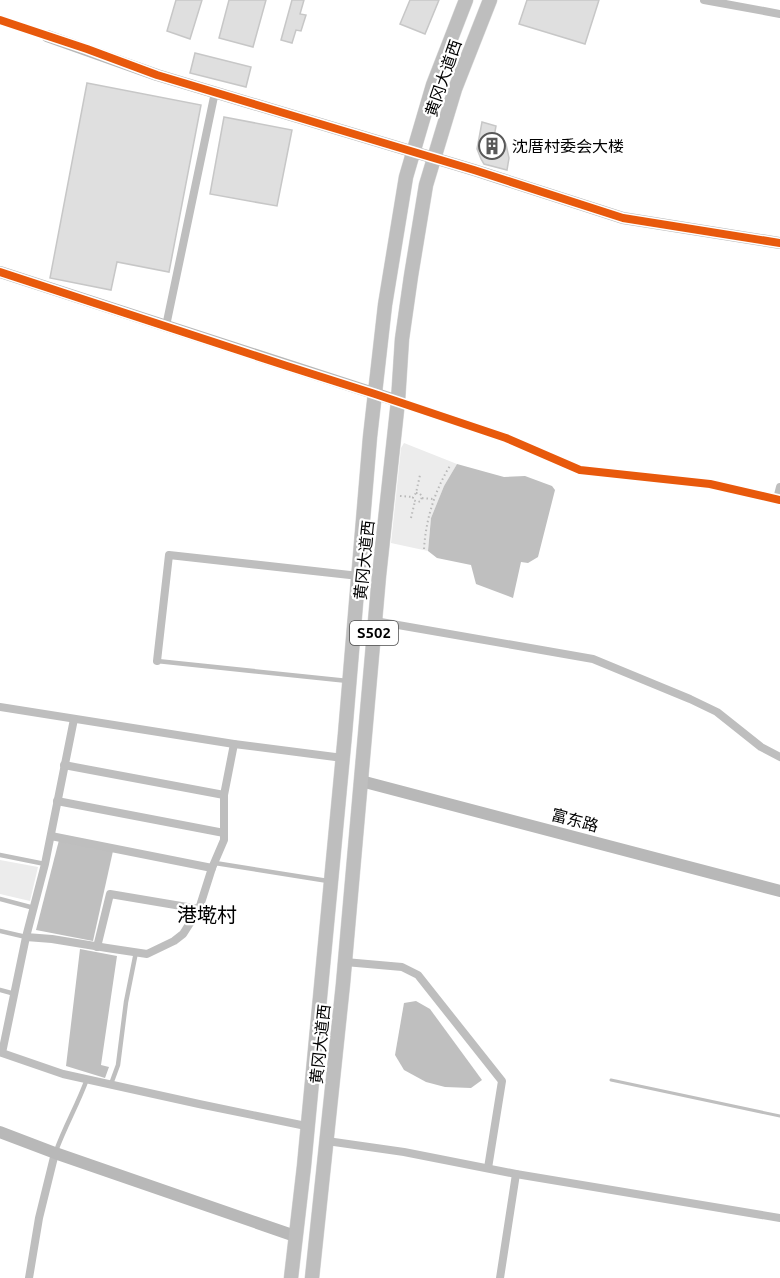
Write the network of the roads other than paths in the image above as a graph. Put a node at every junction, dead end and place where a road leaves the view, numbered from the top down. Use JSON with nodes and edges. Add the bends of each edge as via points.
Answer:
{"nodes":[{"id":1,"x":466,"y":0,"type":"edge"},
{"id":2,"x":490,"y":0,"type":"edge"},
{"id":3,"x":704,"y":0,"type":"edge"},
{"id":4,"x":780,"y":14,"type":"edge"},
{"id":5,"x":0,"y":20,"type":"edge"},
{"id":6,"x":47,"y":36,"type":"joint"},
{"id":7,"x":215,"y":92,"type":"junction"},
{"id":8,"x":413,"y":152,"type":"junction"},
{"id":9,"x":434,"y":159,"type":"junction"},
{"id":10,"x":780,"y":243,"type":"edge"},
{"id":11,"x":0,"y":272,"type":"edge"},
{"id":12,"x":166,"y":326,"type":"junction"},
{"id":13,"x":375,"y":394,"type":"junction"},
{"id":14,"x":398,"y":402,"type":"junction"},
{"id":15,"x":780,"y":486,"type":"edge"},
{"id":16,"x":778,"y":500,"type":"edge"},
{"id":17,"x":358,"y":576,"type":"junction"},
{"id":18,"x":375,"y":621,"type":"junction"},
{"id":19,"x":157,"y":661,"type":"joint"},
{"id":20,"x":350,"y":681,"type":"junction"},
{"id":21,"x":0,"y":707,"type":"edge"},
{"id":22,"x":74,"y":718,"type":"junction"},
{"id":23,"x":234,"y":744,"type":"junction"},
{"id":24,"x":780,"y":757,"type":"edge"},
{"id":25,"x":343,"y":758,"type":"junction"},
{"id":26,"x":64,"y":765,"type":"junction"},
{"id":27,"x":361,"y":781,"type":"junction"},
{"id":28,"x":224,"y":795,"type":"junction"},
{"id":29,"x":57,"y":801,"type":"junction"},
{"id":30,"x":224,"y":832,"type":"junction"},
{"id":31,"x":51,"y":836,"type":"junction"},
{"id":32,"x":0,"y":855,"type":"edge"},
{"id":33,"x":45,"y":864,"type":"junction"},
{"id":34,"x":213,"y":865,"type":"junction"},
{"id":35,"x":330,"y":882,"type":"junction"},
{"id":36,"x":780,"y":891,"type":"edge"},
{"id":37,"x":0,"y":899,"type":"edge"},
{"id":38,"x":34,"y":908,"type":"junction"},
{"id":39,"x":199,"y":909,"type":"junction"},
{"id":40,"x":0,"y":931,"type":"edge"},
{"id":41,"x":26,"y":937,"type":"junction"},
{"id":42,"x":97,"y":947,"type":"junction"},
{"id":43,"x":136,"y":952,"type":"junction"},
{"id":44,"x":345,"y":962,"type":"junction"},
{"id":45,"x":0,"y":990,"type":"edge"},
{"id":46,"x":15,"y":994,"type":"junction"},
{"id":47,"x":87,"y":1079,"type":"junction"},
{"id":48,"x":111,"y":1084,"type":"junction"},
{"id":49,"x":306,"y":1126,"type":"junction"},
{"id":50,"x":0,"y":1132,"type":"edge"},
{"id":51,"x":327,"y":1141,"type":"junction"},
{"id":52,"x":55,"y":1153,"type":"junction"},
{"id":53,"x":488,"y":1168,"type":"junction"},
{"id":54,"x":516,"y":1174,"type":"junction"},
{"id":55,"x":780,"y":1218,"type":"edge"},
{"id":56,"x":295,"y":1236,"type":"junction"},
{"id":57,"x":29,"y":1278,"type":"edge"},
{"id":58,"x":291,"y":1278,"type":"edge"},
{"id":59,"x":312,"y":1278,"type":"edge"},
{"id":60,"x":500,"y":1278,"type":"edge"}],
"edges":[{"from":1,"to":8,"type":"main road","name":"黄冈大道西","number":"S502","via":[[432,86]]},
{"from":2,"to":9,"type":"main road","name":"黄冈大道西","number":"S502","via":[[454,88]]},
{"from":3,"to":4,"type":"street"},
{"from":5,"to":6,"type":"street"},
{"from":6,"to":7,"type":"street"},
{"from":7,"to":8,"type":"street"},
{"from":7,"to":12,"type":"street"},
{"from":8,"to":9,"type":"street"},
{"from":8,"to":13,"type":"main road","name":"黄冈大道西","number":"S502","via":[[387,294]]},
{"from":9,"to":10,"type":"street","via":[[623,218]]},
{"from":9,"to":14,"type":"main road","name":"黄冈大道西","number":"S502","via":[[411,276]]},
{"from":11,"to":12,"type":"street"},
{"from":12,"to":13,"type":"street"},
{"from":13,"to":14,"type":"street"},
{"from":13,"to":17,"type":"main road","name":"黄冈大道西","number":"S502"},
{"from":14,"to":16,"type":"street","via":[[506,438],[580,470],[710,484]]},
{"from":14,"to":18,"type":"main road","name":"黄冈大道西","number":"S502"},
{"from":15,"to":16,"type":"street"},
{"from":17,"to":19,"type":"street","via":[[169,555]]},
{"from":17,"to":20,"type":"main road","name":"黄冈大道西","number":"S502"},
{"from":18,"to":24,"type":"street","via":[[593,659],[717,712]]},
{"from":18,"to":27,"type":"main road","name":"黄冈大道西","number":"S502"},
{"from":19,"to":20,"type":"lane"},
{"from":20,"to":25,"type":"main road","name":"黄冈大道西","number":"S502"},
{"from":21,"to":22,"type":"street"},
{"from":22,"to":23,"type":"street"},
{"from":22,"to":26,"type":"street"},
{"from":23,"to":25,"type":"street"},
{"from":23,"to":28,"type":"street"},
{"from":25,"to":35,"type":"main road","name":"黄冈大道西","number":"S502"},
{"from":26,"to":28,"type":"street"},
{"from":26,"to":29,"type":"street"},
{"from":27,"to":36,"type":"street","name":"富东路"},
{"from":27,"to":44,"type":"main road","name":"黄冈大道西","number":"S502"},
{"from":28,"to":30,"type":"street"},
{"from":29,"to":30,"type":"street"},
{"from":29,"to":31,"type":"street"},
{"from":30,"to":34,"type":"street"},
{"from":31,"to":33,"type":"street"},
{"from":31,"to":34,"type":"street"},
{"from":32,"to":33,"type":"lane"},
{"from":33,"to":38,"type":"street"},
{"from":34,"to":35,"type":"lane"},
{"from":34,"to":39,"type":"street"},
{"from":35,"to":49,"type":"main road","name":"黄冈大道西","number":"S502"},
{"from":37,"to":38,"type":"lane"},
{"from":38,"to":41,"type":"street"},
{"from":39,"to":42,"type":"street","via":[[110,894]]},
{"from":39,"to":43,"type":"street","via":[[183,934],[147,954]]},
{"from":40,"to":41,"type":"lane"},
{"from":41,"to":42,"type":"street"},
{"from":41,"to":46,"type":"street"},
{"from":42,"to":43,"type":"street"},
{"from":43,"to":48,"type":"lane","via":[[118,1065]]},
{"from":44,"to":51,"type":"main road","name":"黄冈大道西","number":"S502"},
{"from":44,"to":53,"type":"street","via":[[402,967],[418,975],[502,1081]]},
{"from":45,"to":46,"type":"lane"},
{"from":46,"to":47,"type":"street","via":[[2,1053]]},
{"from":47,"to":48,"type":"street"},
{"from":47,"to":52,"type":"lane"},
{"from":48,"to":49,"type":"street"},
{"from":49,"to":56,"type":"main road","name":"黄冈大道西","number":"S502"},
{"from":50,"to":52,"type":"street"},
{"from":51,"to":53,"type":"street"},
{"from":51,"to":59,"type":"main road","name":"黄冈大道西","number":"S502"},
{"from":52,"to":56,"type":"street"},
{"from":52,"to":57,"type":"street"},
{"from":53,"to":54,"type":"street"},
{"from":54,"to":55,"type":"street"},
{"from":54,"to":60,"type":"street"},
{"from":56,"to":58,"type":"main road","name":"黄冈大道西","number":"S502"}]}
